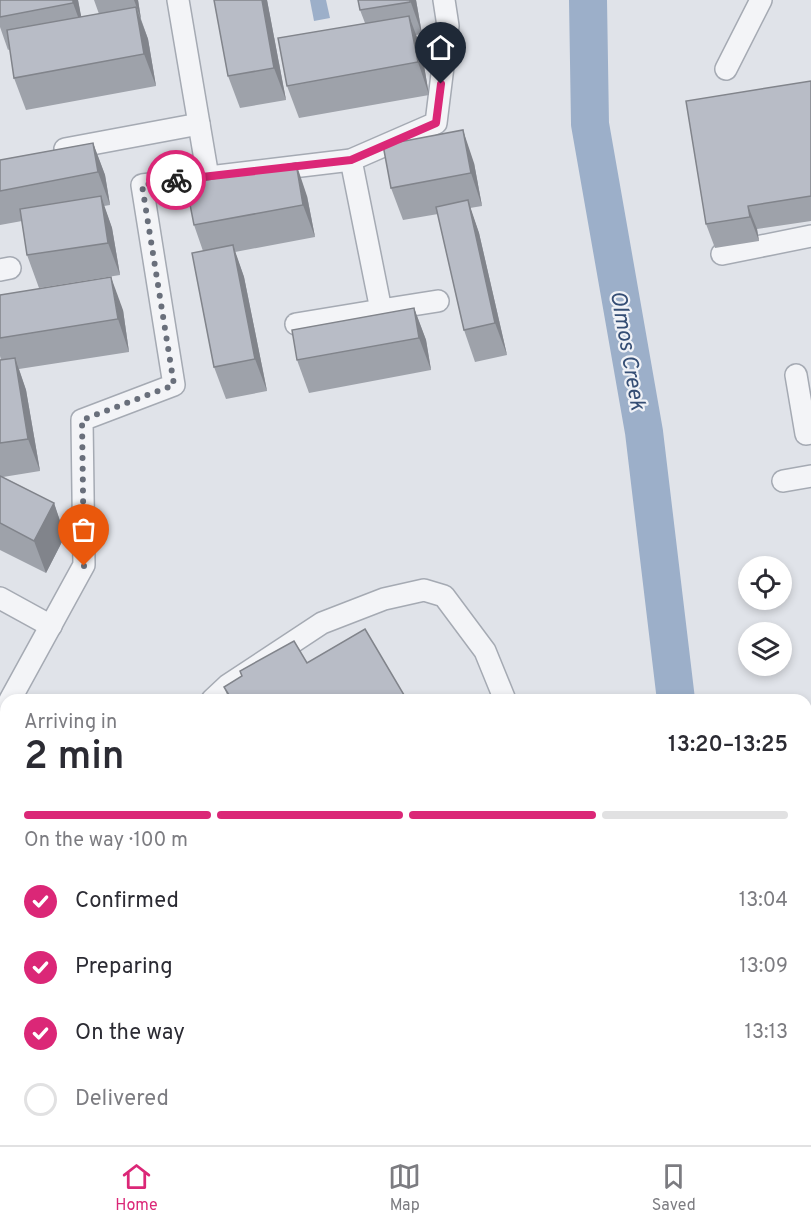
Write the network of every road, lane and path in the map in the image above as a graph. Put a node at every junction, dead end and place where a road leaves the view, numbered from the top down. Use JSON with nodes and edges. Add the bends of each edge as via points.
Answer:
{"nodes":[{"id":1,"x":178,"y":0,"type":"edge"},
{"id":2,"x":444,"y":0,"type":"edge"},
{"id":3,"x":761,"y":0,"type":"edge"},
{"id":4,"x":726,"y":69,"type":"dead end"},
{"id":5,"x":199,"y":124,"type":"junction"},
{"id":6,"x":44,"y":154,"type":"edge"},
{"id":7,"x":351,"y":160,"type":"junction"},
{"id":8,"x":208,"y":177,"type":"junction"},
{"id":9,"x":811,"y":236,"type":"edge"},
{"id":10,"x":722,"y":254,"type":"dead end"},
{"id":11,"x":438,"y":301,"type":"dead end"},
{"id":12,"x":381,"y":310,"type":"junction"},
{"id":13,"x":296,"y":324,"type":"dead end"},
{"id":14,"x":796,"y":375,"type":"dead end"},
{"id":15,"x":811,"y":434,"type":"edge"},
{"id":16,"x":811,"y":476,"type":"edge"},
{"id":17,"x":783,"y":481,"type":"dead end"},
{"id":18,"x":0,"y":598,"type":"edge"},
{"id":19,"x":51,"y":626,"type":"junction"},
{"id":20,"x":13,"y":694,"type":"edge"},
{"id":21,"x":219,"y":694,"type":"edge"},
{"id":22,"x":503,"y":694,"type":"edge"}],
"edges":[{"from":1,"to":5,"type":"street"},
{"from":2,"to":7,"type":"street","via":[[448,26],[436,123]]},
{"from":3,"to":4,"type":"street"},
{"from":5,"to":6,"type":"street"},
{"from":5,"to":8,"type":"street"},
{"from":7,"to":8,"type":"street"},
{"from":7,"to":12,"type":"street"},
{"from":8,"to":19,"type":"street","via":[[142,185],[174,385],[82,420],[84,566]]},
{"from":9,"to":10,"type":"street"},
{"from":11,"to":12,"type":"street"},
{"from":12,"to":13,"type":"street"},
{"from":14,"to":15,"type":"street","via":[[806,434]]},
{"from":16,"to":17,"type":"street"},
{"from":18,"to":19,"type":"street"},
{"from":19,"to":20,"type":"street"},
{"from":21,"to":22,"type":"street","via":[[322,623],[384,599],[424,590],[444,596],[485,651]]}]}
